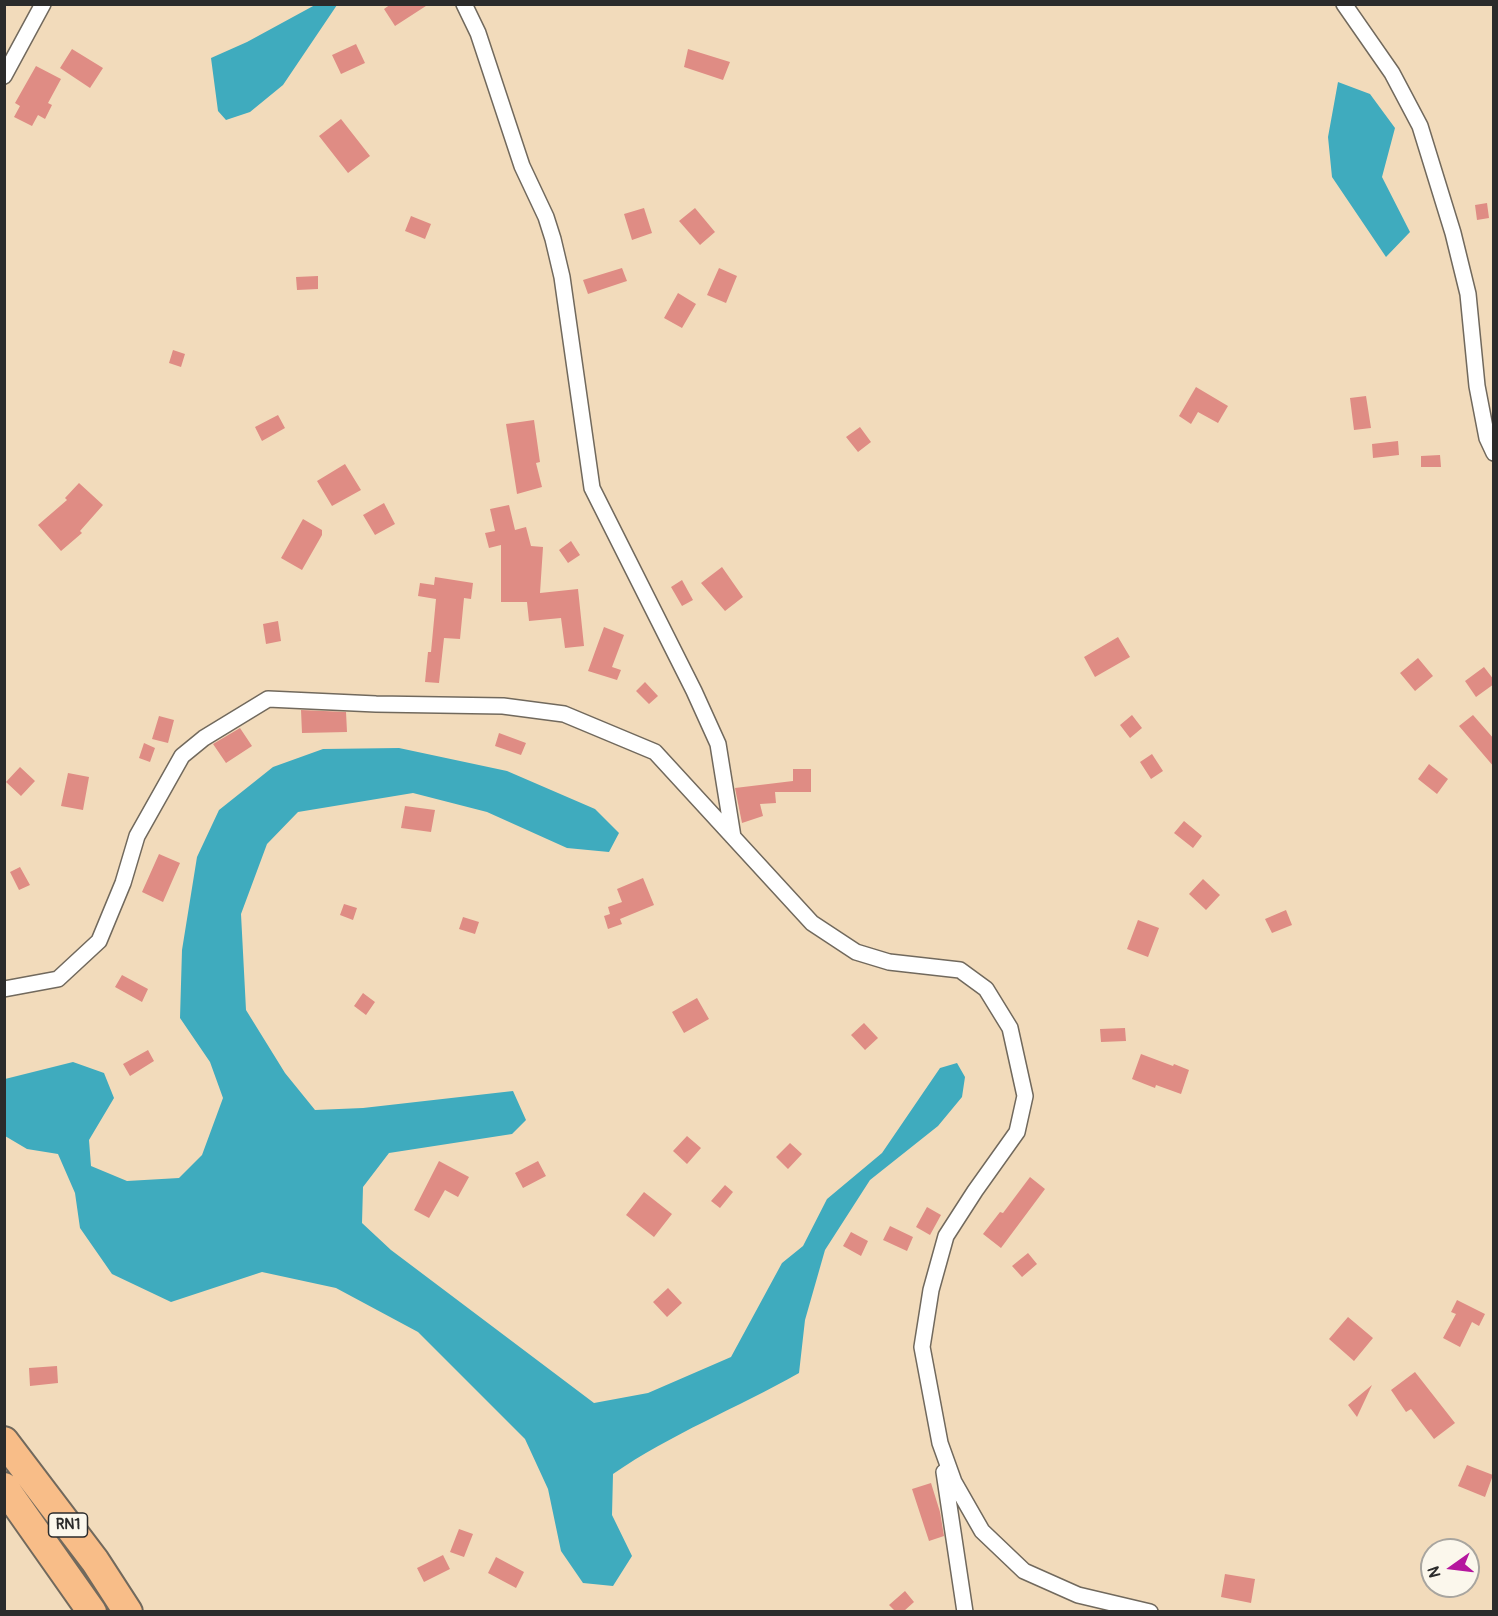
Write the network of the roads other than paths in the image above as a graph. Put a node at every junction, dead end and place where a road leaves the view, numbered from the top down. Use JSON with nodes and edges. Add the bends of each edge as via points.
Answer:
{"nodes":[{"id":1,"x":43,"y":4,"type":"edge"},
{"id":2,"x":464,"y":4,"type":"edge"},
{"id":3,"x":1344,"y":4,"type":"edge"},
{"id":4,"x":4,"y":76,"type":"edge"},
{"id":5,"x":1494,"y":453,"type":"edge"},
{"id":6,"x":733,"y":837,"type":"junction"},
{"id":7,"x":4,"y":989,"type":"edge"},
{"id":8,"x":4,"y":1441,"type":"edge"},
{"id":9,"x":940,"y":1443,"type":"junction"},
{"id":10,"x":4,"y":1487,"type":"edge"},
{"id":11,"x":92,"y":1611,"type":"edge"},
{"id":12,"x":128,"y":1611,"type":"edge"},
{"id":13,"x":965,"y":1611,"type":"edge"},
{"id":14,"x":1150,"y":1611,"type":"edge"}],
"edges":[{"from":1,"to":4,"type":"street"},
{"from":2,"to":6,"type":"street","via":[[478,33],[522,166],[554,239],[592,488],[718,744]]},
{"from":3,"to":5,"type":"street","via":[[1392,73],[1420,126],[1468,294],[1477,386],[1487,438]]},
{"from":6,"to":7,"type":"street","via":[[655,752],[564,714],[503,706],[268,699],[182,756],[137,837],[99,941],[58,979]]},
{"from":6,"to":9,"type":"street","via":[[812,923],[856,952],[889,962],[960,970],[986,989],[1010,1028],[1024,1096],[1017,1132],[946,1236],[931,1290],[922,1347]]},
{"from":8,"to":12,"type":"highway","number":"RN1"},
{"from":9,"to":13,"type":"street"},
{"from":9,"to":14,"type":"street","via":[[954,1482],[982,1531],[1024,1571],[1078,1595]]},
{"from":10,"to":11,"type":"highway","number":"RN1"}]}
